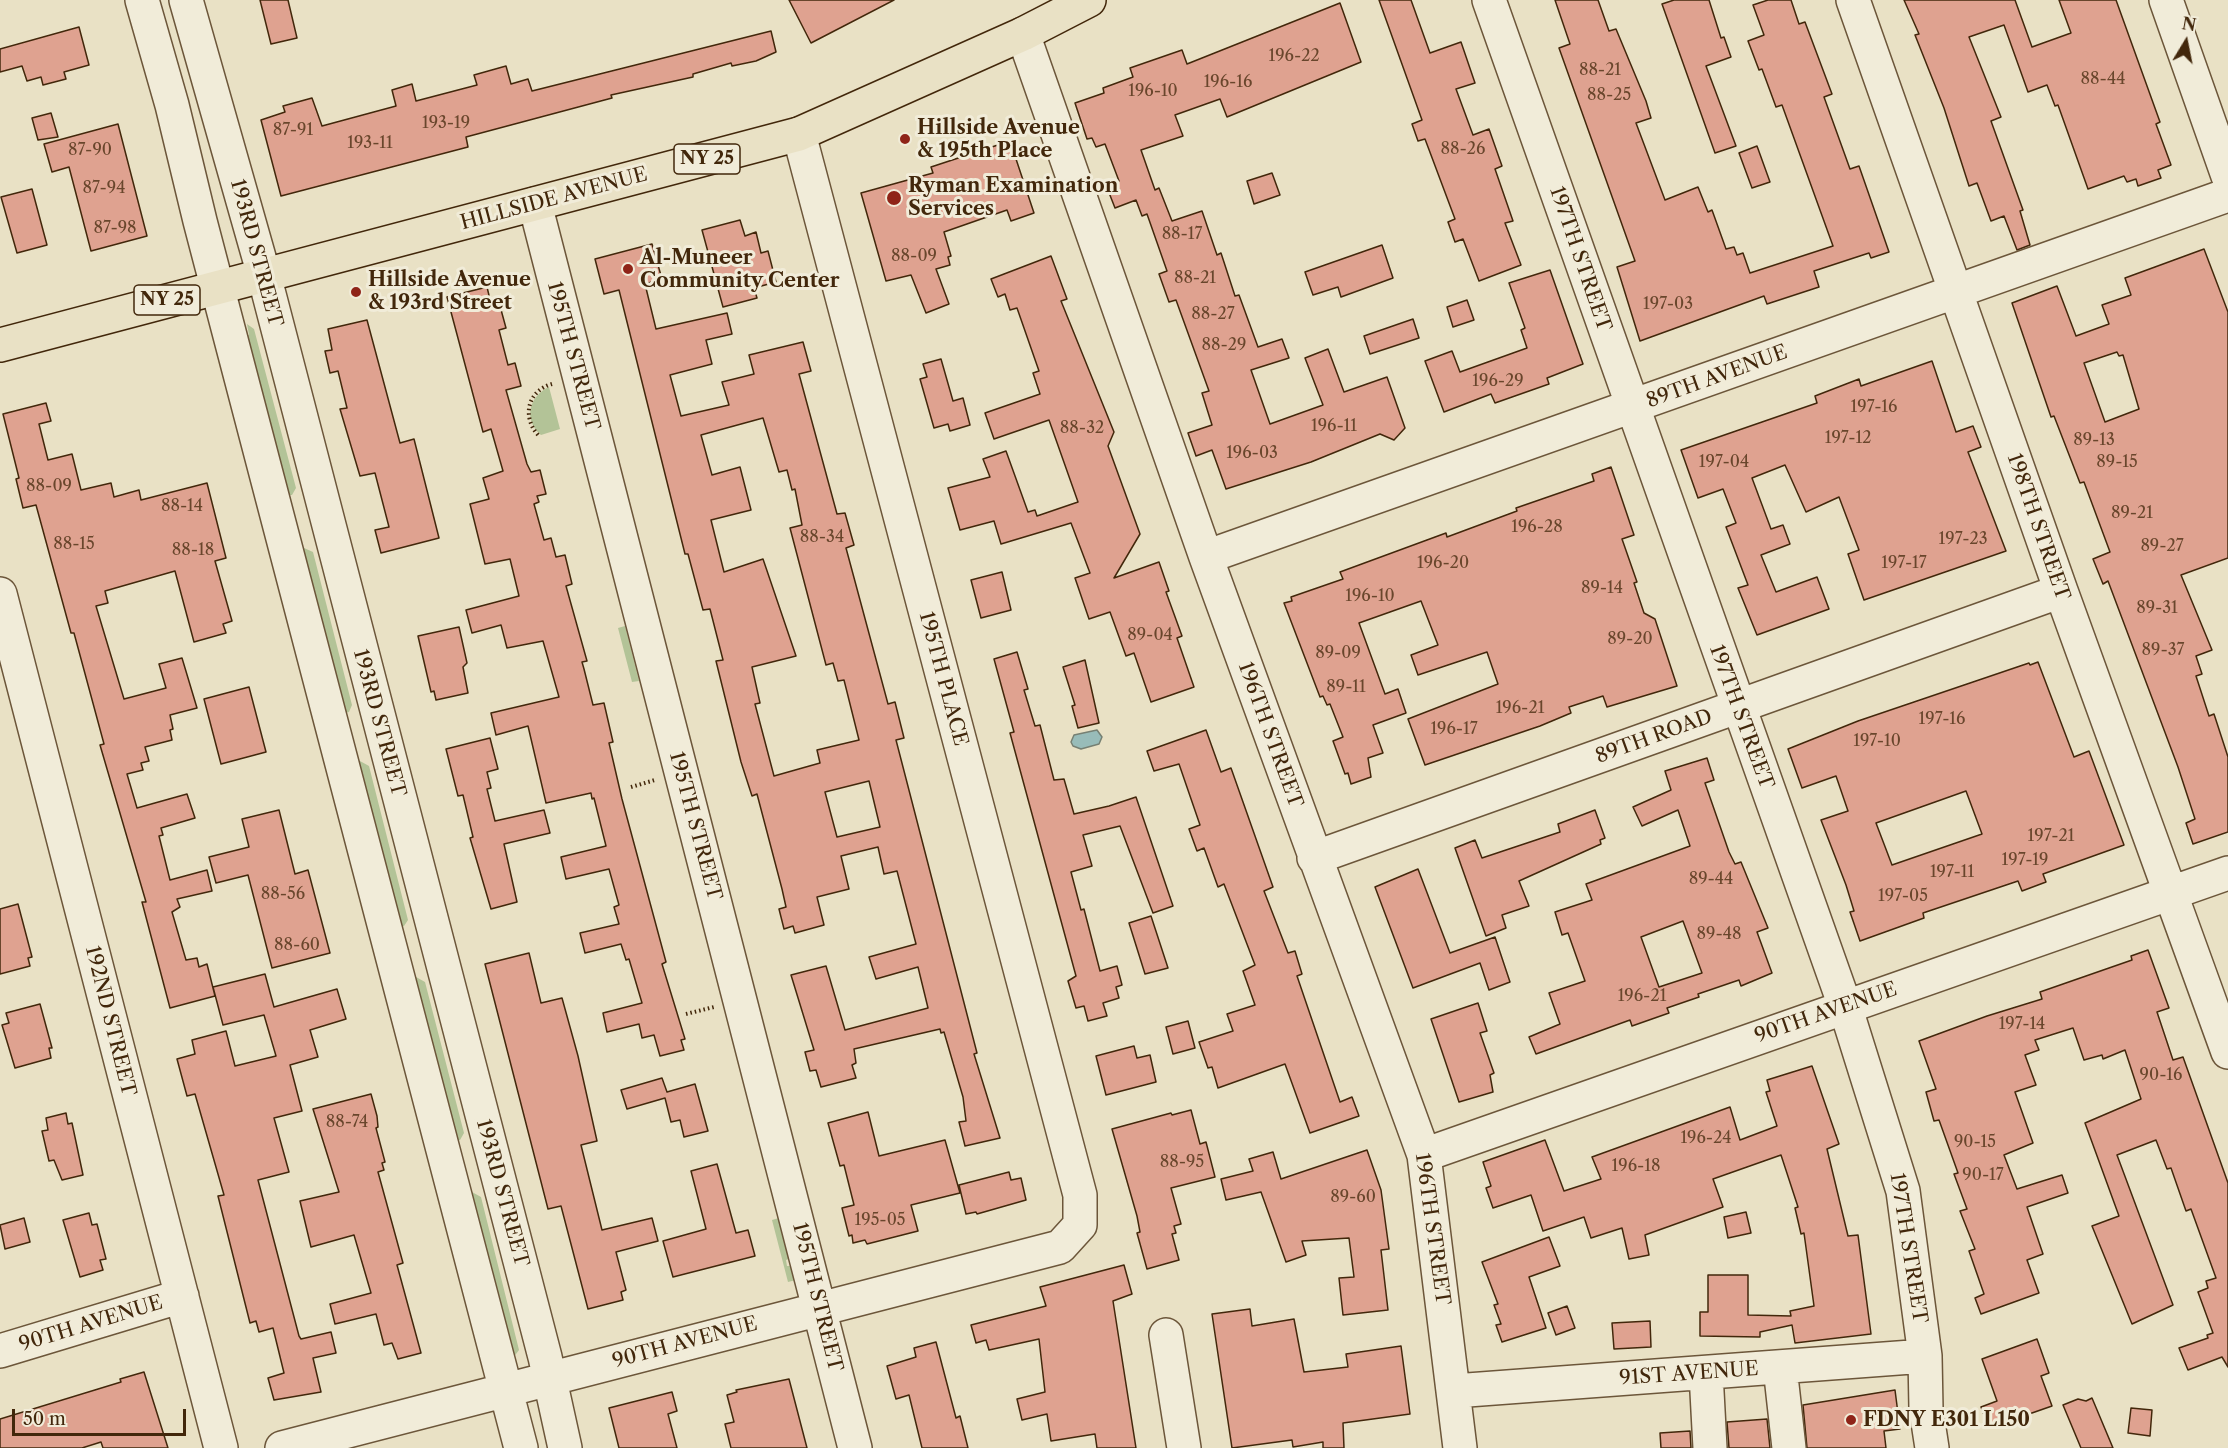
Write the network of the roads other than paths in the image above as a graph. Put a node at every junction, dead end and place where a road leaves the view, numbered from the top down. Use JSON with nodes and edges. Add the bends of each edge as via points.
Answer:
{"nodes":[{"id":1,"x":142,"y":0,"type":"edge"},
{"id":2,"x":186,"y":0,"type":"edge"},
{"id":3,"x":1089,"y":0,"type":"edge"},
{"id":4,"x":1489,"y":0,"type":"edge"},
{"id":5,"x":1853,"y":0,"type":"edge"},
{"id":6,"x":2166,"y":0,"type":"edge"},
{"id":7,"x":1023,"y":34,"type":"junction"},
{"id":8,"x":213,"y":97,"type":"junction"},
{"id":9,"x":172,"y":105,"type":"junction"},
{"id":10,"x":800,"y":134,"type":"junction"},
{"id":11,"x":2228,"y":176,"type":"edge"},
{"id":12,"x":2228,"y":195,"type":"edge"},
{"id":13,"x":535,"y":204,"type":"junction"},
{"id":14,"x":264,"y":275,"type":"junction"},
{"id":15,"x":218,"y":286,"type":"junction"},
{"id":16,"x":1956,"y":291,"type":"junction"},
{"id":17,"x":0,"y":345,"type":"edge"},
{"id":18,"x":1632,"y":408,"type":"junction"},
{"id":19,"x":326,"y":515,"type":"junction"},
{"id":20,"x":280,"y":529,"type":"junction"},
{"id":21,"x":1206,"y":557,"type":"junction"},
{"id":22,"x":2061,"y":591,"type":"junction"},
{"id":23,"x":0,"y":594,"type":"edge"},
{"id":24,"x":1737,"y":708,"type":"junction"},
{"id":25,"x":382,"y":735,"type":"junction"},
{"id":26,"x":338,"y":748,"type":"junction"},
{"id":27,"x":1314,"y":858,"type":"junction"},
{"id":28,"x":2228,"y":873,"type":"edge"},
{"id":29,"x":2172,"y":892,"type":"junction"},
{"id":30,"x":440,"y":956,"type":"junction"},
{"id":31,"x":395,"y":969,"type":"junction"},
{"id":32,"x":1845,"y":1006,"type":"junction"},
{"id":33,"x":2228,"y":1052,"type":"edge"},
{"id":34,"x":1424,"y":1155,"type":"junction"},
{"id":35,"x":493,"y":1159,"type":"junction"},
{"id":36,"x":448,"y":1171,"type":"junction"},
{"id":37,"x":1080,"y":1225,"type":"joint"},
{"id":38,"x":182,"y":1296,"type":"junction"},
{"id":39,"x":820,"y":1308,"type":"junction"},
{"id":40,"x":1166,"y":1335,"type":"dead end"},
{"id":41,"x":0,"y":1352,"type":"edge"},
{"id":42,"x":1925,"y":1356,"type":"junction"},
{"id":43,"x":1780,"y":1367,"type":"junction"},
{"id":44,"x":1706,"y":1372,"type":"junction"},
{"id":45,"x":550,"y":1379,"type":"junction"},
{"id":46,"x":505,"y":1391,"type":"junction"},
{"id":47,"x":1454,"y":1391,"type":"junction"},
{"id":48,"x":221,"y":1448,"type":"edge"},
{"id":49,"x":282,"y":1448,"type":"edge"},
{"id":50,"x":521,"y":1448,"type":"edge"},
{"id":51,"x":565,"y":1448,"type":"edge"},
{"id":52,"x":855,"y":1448,"type":"edge"},
{"id":53,"x":1184,"y":1448,"type":"edge"},
{"id":54,"x":1460,"y":1448,"type":"edge"},
{"id":55,"x":1710,"y":1448,"type":"edge"},
{"id":56,"x":1789,"y":1448,"type":"edge"},
{"id":57,"x":1932,"y":1448,"type":"edge"}],
"edges":[{"from":1,"to":9,"type":"street"},
{"from":2,"to":8,"type":"street","name":"193RD STREET"},
{"from":3,"to":7,"type":"main road","name":"HILLSIDE AVENUE","number":"NY 25"},
{"from":4,"to":18,"type":"street","name":"197TH STREET"},
{"from":5,"to":16,"type":"street","name":"198TH STREET"},
{"from":6,"to":11,"type":"street"},
{"from":7,"to":10,"type":"main road","name":"HILLSIDE AVENUE","number":"NY 25"},
{"from":7,"to":21,"type":"street","name":"196TH STREET"},
{"from":8,"to":9,"type":"street"},
{"from":8,"to":14,"type":"street","name":"193RD STREET"},
{"from":9,"to":15,"type":"street"},
{"from":10,"to":13,"type":"main road","name":"HILLSIDE AVENUE","number":"NY 25"},
{"from":10,"to":37,"type":"street","name":"195TH PLACE","via":[[1080,1196]]},
{"from":12,"to":16,"type":"street","name":"89TH AVENUE"},
{"from":13,"to":14,"type":"main road","name":"HILLSIDE AVENUE","number":"NY 25"},
{"from":13,"to":39,"type":"street","name":"195TH STREET"},
{"from":14,"to":15,"type":"main road","name":"HILLSIDE AVENUE","number":"NY 25"},
{"from":14,"to":19,"type":"street","name":"193RD STREET"},
{"from":15,"to":17,"type":"main road","name":"HILLSIDE AVENUE","number":"NY 25"},
{"from":15,"to":20,"type":"street"},
{"from":16,"to":18,"type":"street","name":"89TH AVENUE"},
{"from":16,"to":22,"type":"street","name":"198TH STREET"},
{"from":18,"to":21,"type":"street","name":"89TH AVENUE"},
{"from":18,"to":24,"type":"street","name":"197TH STREET"},
{"from":19,"to":20,"type":"street"},
{"from":19,"to":25,"type":"street","name":"193RD STREET"},
{"from":20,"to":26,"type":"street"},
{"from":21,"to":27,"type":"street","name":"196TH STREET"},
{"from":22,"to":24,"type":"street","name":"89TH ROAD"},
{"from":22,"to":29,"type":"street","name":"198TH STREET"},
{"from":23,"to":38,"type":"street","name":"192ND STREET"},
{"from":24,"to":27,"type":"street","name":"89TH ROAD"},
{"from":24,"to":32,"type":"street","name":"197TH STREET"},
{"from":25,"to":26,"type":"street"},
{"from":25,"to":30,"type":"street","name":"193RD STREET"},
{"from":26,"to":31,"type":"street"},
{"from":27,"to":34,"type":"street","name":"196TH STREET"},
{"from":28,"to":29,"type":"street","name":"90TH AVENUE"},
{"from":29,"to":32,"type":"street","name":"90TH AVENUE"},
{"from":29,"to":33,"type":"street","name":"198TH STREET"},
{"from":30,"to":31,"type":"street"},
{"from":30,"to":35,"type":"street","name":"193RD STREET"},
{"from":31,"to":36,"type":"street"},
{"from":32,"to":34,"type":"street","name":"90TH AVENUE"},
{"from":32,"to":42,"type":"street","name":"197TH STREET","via":[[1903,1191]]},
{"from":34,"to":47,"type":"street","name":"196TH STREET"},
{"from":35,"to":36,"type":"street"},
{"from":35,"to":45,"type":"street","name":"193RD STREET"},
{"from":36,"to":46,"type":"street"},
{"from":37,"to":39,"type":"street","name":"90TH AVENUE","via":[[1060,1247]]},
{"from":38,"to":41,"type":"street","name":"90TH AVENUE"},
{"from":38,"to":48,"type":"street","name":"192ND STREET"},
{"from":39,"to":45,"type":"street","name":"90TH AVENUE"},
{"from":39,"to":52,"type":"street","name":"195TH STREET"},
{"from":40,"to":53,"type":"street"},
{"from":42,"to":43,"type":"street","name":"91ST AVENUE"},
{"from":42,"to":57,"type":"street","name":"197TH STREET","via":[[1912,1410]]},
{"from":43,"to":44,"type":"street","name":"91ST AVENUE"},
{"from":43,"to":56,"type":"street"},
{"from":44,"to":47,"type":"street","name":"91ST AVENUE"},
{"from":44,"to":55,"type":"street"},
{"from":45,"to":46,"type":"street","name":"90TH AVENUE"},
{"from":45,"to":51,"type":"street","name":"193RD STREET"},
{"from":46,"to":49,"type":"street","name":"90TH AVENUE"},
{"from":46,"to":50,"type":"street"},
{"from":47,"to":54,"type":"street","name":"196TH STREET"}]}
